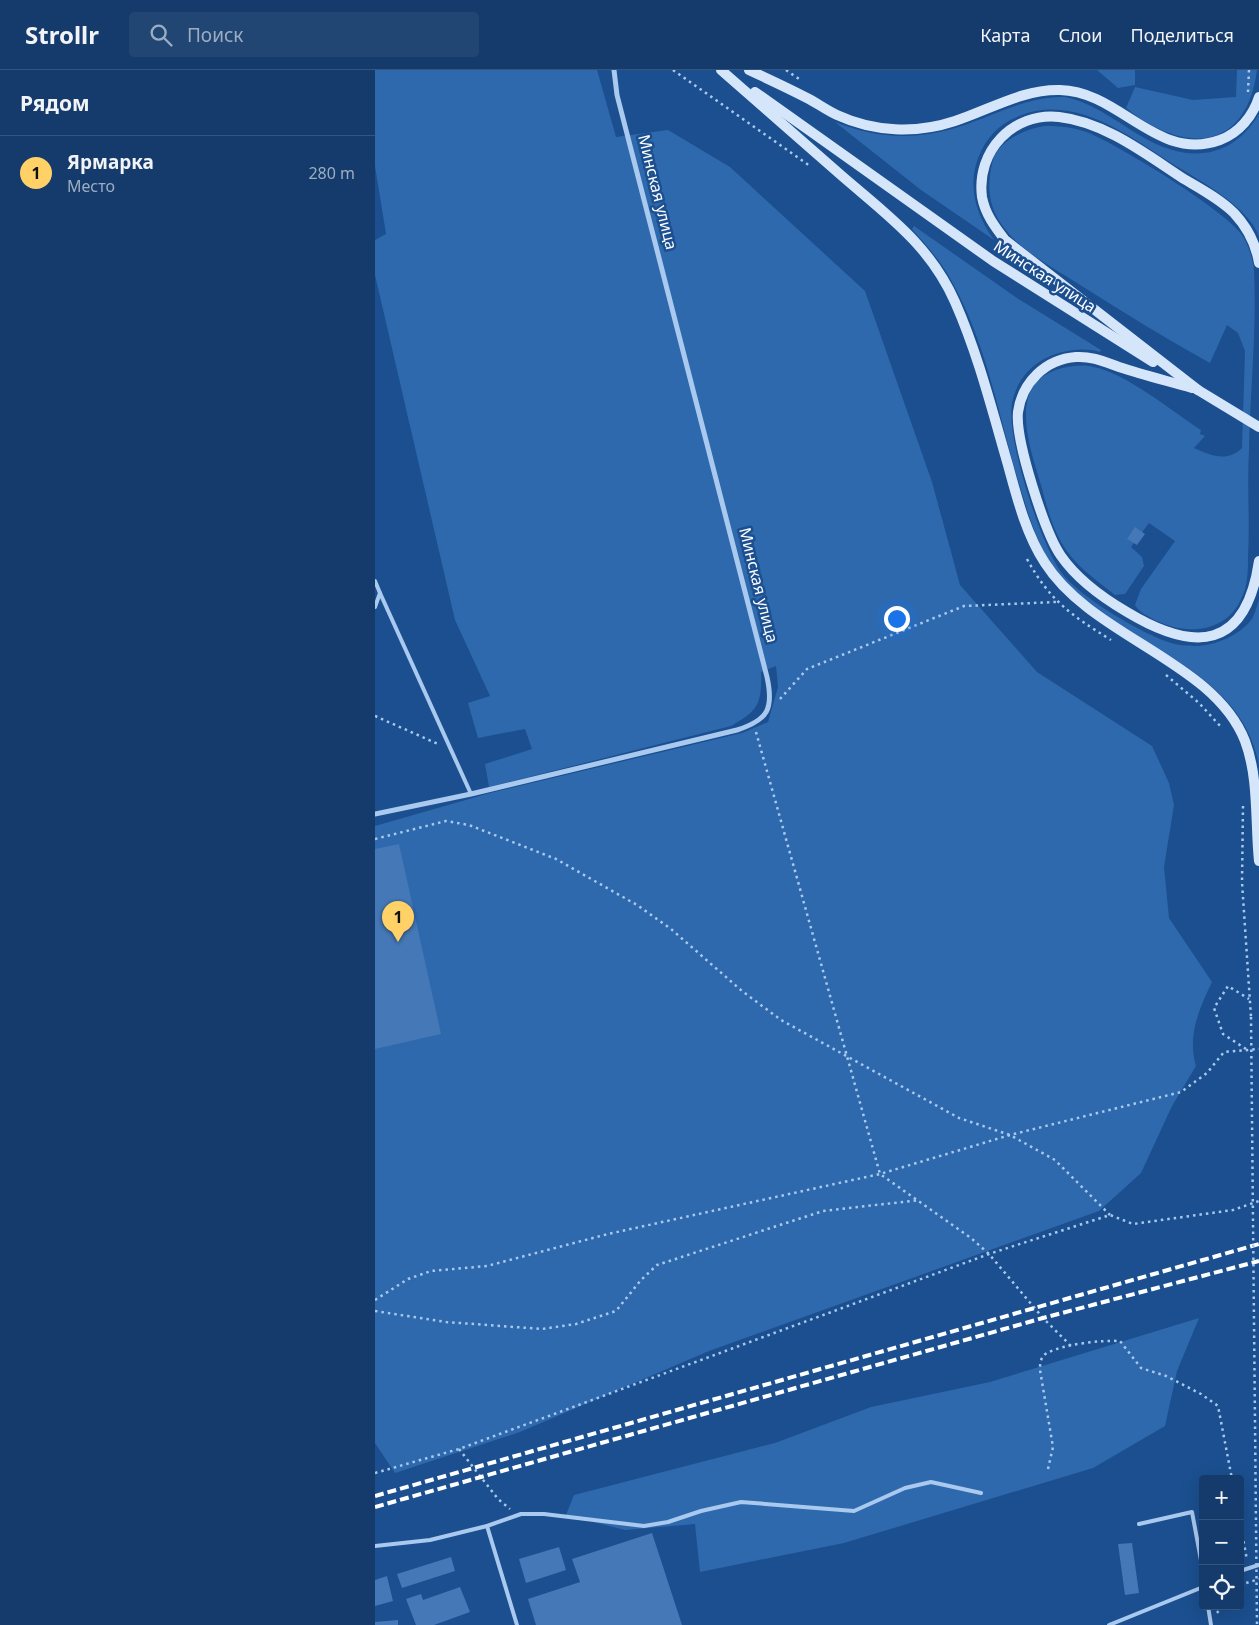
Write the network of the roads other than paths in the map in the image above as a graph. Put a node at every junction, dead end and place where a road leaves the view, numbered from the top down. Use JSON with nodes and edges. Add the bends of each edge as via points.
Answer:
{"nodes":[{"id":1,"x":614,"y":70,"type":"edge"},
{"id":2,"x":722,"y":70,"type":"edge"},
{"id":3,"x":749,"y":70,"type":"edge"},
{"id":4,"x":1259,"y":97,"type":"edge"},
{"id":5,"x":1259,"y":263,"type":"edge"},
{"id":6,"x":1198,"y":390,"type":"junction"},
{"id":7,"x":1259,"y":427,"type":"edge"},
{"id":8,"x":1259,"y":561,"type":"edge"},
{"id":9,"x":375,"y":581,"type":"edge"},
{"id":10,"x":380,"y":593,"type":"junction"},
{"id":11,"x":375,"y":607,"type":"edge"},
{"id":12,"x":471,"y":794,"type":"junction"},
{"id":13,"x":375,"y":814,"type":"edge"},
{"id":14,"x":1259,"y":861,"type":"edge"},
{"id":15,"x":981,"y":1493,"type":"dead end"},
{"id":16,"x":1139,"y":1524,"type":"dead end"},
{"id":17,"x":487,"y":1526,"type":"junction"},
{"id":18,"x":375,"y":1546,"type":"edge"},
{"id":19,"x":1202,"y":1565,"type":"edge"},
{"id":20,"x":1259,"y":1565,"type":"edge"},
{"id":21,"x":1244,"y":1570,"type":"edge"},
{"id":22,"x":1199,"y":1590,"type":"edge"},
{"id":23,"x":1209,"y":1610,"type":"edge"},
{"id":24,"x":517,"y":1625,"type":"edge"},
{"id":25,"x":1109,"y":1625,"type":"edge"},
{"id":26,"x":1211,"y":1625,"type":"edge"}],
"edges":[{"from":1,"to":12,"type":"street","name":"Минская улица","via":[[617,95],[770,690],[770,703],[767,713],[754,724]]},
{"from":2,"to":6,"type":"street","name":"Минская улица","via":[[993,261]]},
{"from":2,"to":14,"type":"street","via":[[895,219],[935,264],[970,338],[1033,543],[1071,595],[1168,661],[1213,696],[1231,715],[1251,760]]},
{"from":3,"to":4,"type":"street","via":[[836,114],[879,128],[897,130],[939,126],[1022,96],[1060,90],[1097,98],[1166,140],[1191,146],[1229,137],[1249,118]]},
{"from":5,"to":6,"type":"street","via":[[1250,235],[1233,212],[1163,165],[1100,129],[1058,117],[1042,118],[1005,132],[993,145],[985,162],[982,198],[990,221],[1005,240]]},
{"from":6,"to":7,"type":"street","name":"Минская улица"},
{"from":6,"to":8,"type":"street","via":[[1097,358],[1062,360],[1036,373],[1025,389],[1018,413],[1019,430],[1046,528],[1062,558],[1109,602],[1145,624],[1181,637],[1200,638],[1232,625],[1244,613],[1252,597]]},
{"from":9,"to":10,"type":"lane"},
{"from":10,"to":11,"type":"lane"},
{"from":10,"to":12,"type":"lane"},
{"from":12,"to":13,"type":"street"},
{"from":15,"to":17,"type":"lane","via":[[931,1482],[905,1488],[854,1511],[741,1502],[645,1526],[544,1514],[521,1514]]},
{"from":16,"to":19,"type":"lane","via":[[1192,1512]]},
{"from":17,"to":18,"type":"lane","via":[[430,1540]]},
{"from":17,"to":24,"type":"lane"},
{"from":20,"to":21,"type":"lane"},
{"from":22,"to":25,"type":"lane"},
{"from":23,"to":26,"type":"lane"}]}
